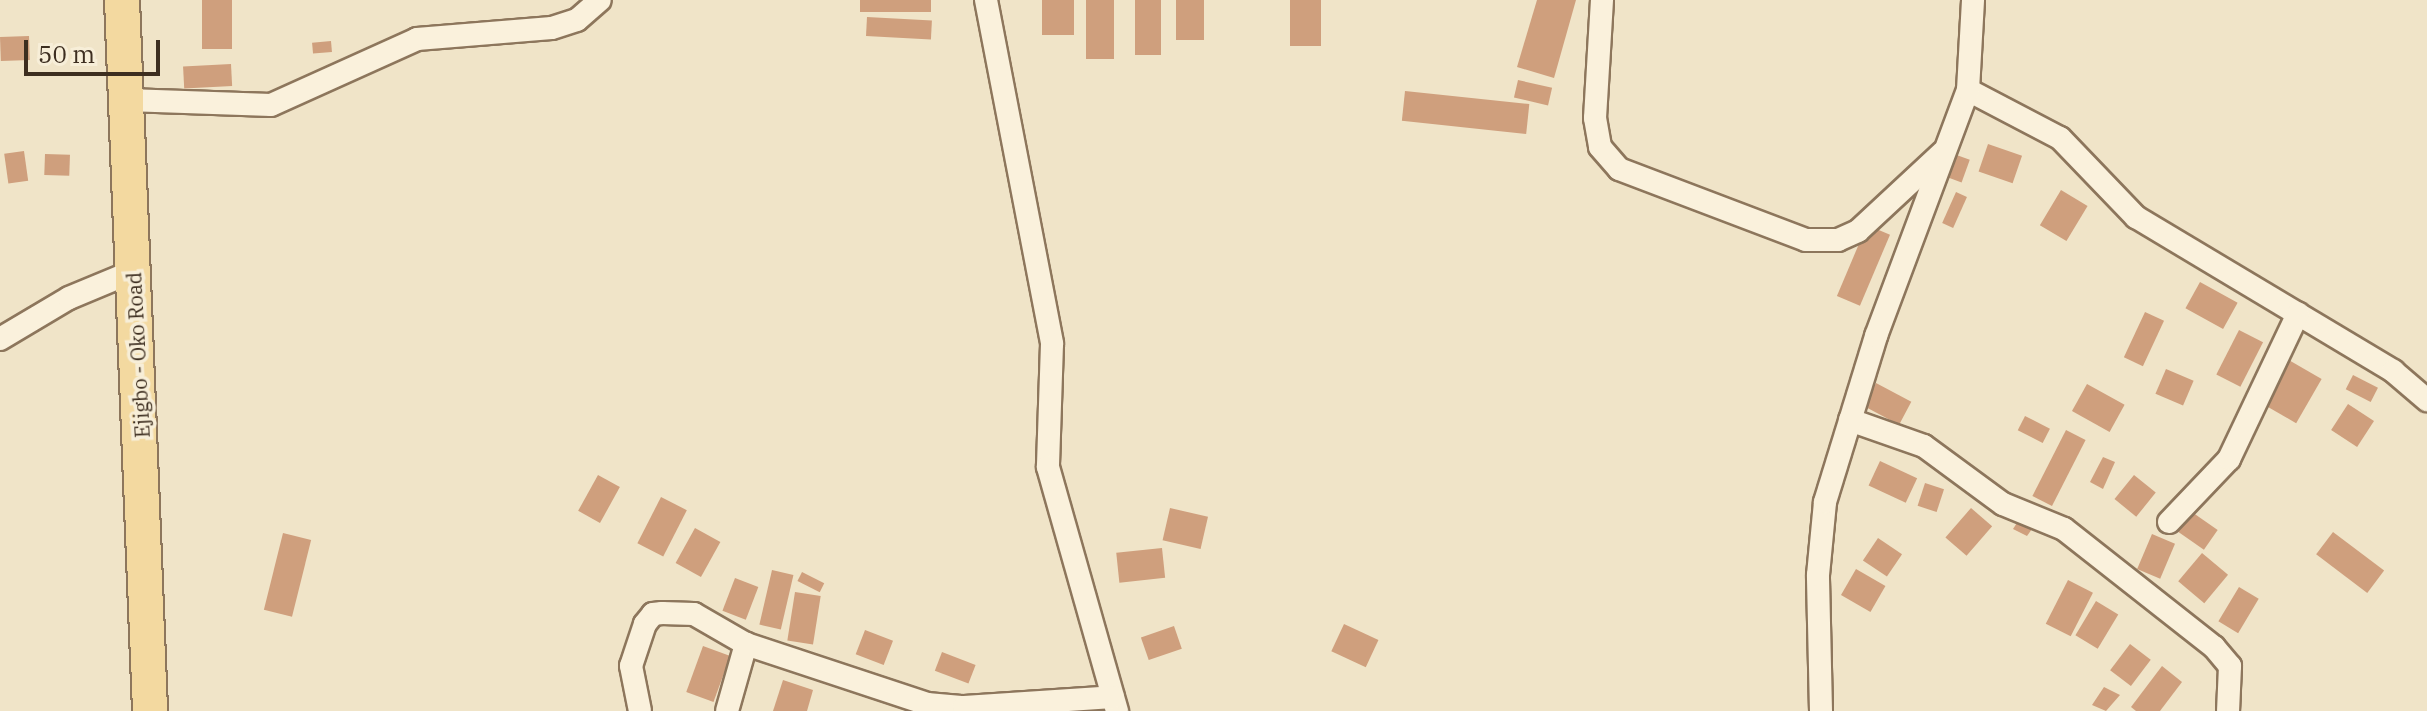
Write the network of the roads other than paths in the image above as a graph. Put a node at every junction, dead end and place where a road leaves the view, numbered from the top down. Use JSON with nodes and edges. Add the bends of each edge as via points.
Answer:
{"nodes":[{"id":1,"x":122,"y":0,"type":"edge"},
{"id":2,"x":600,"y":0,"type":"edge"},
{"id":3,"x":986,"y":0,"type":"edge"},
{"id":4,"x":1602,"y":0,"type":"edge"},
{"id":5,"x":1973,"y":0,"type":"edge"},
{"id":6,"x":1968,"y":90,"type":"junction"},
{"id":7,"x":127,"y":100,"type":"junction"},
{"id":8,"x":1944,"y":151,"type":"junction"},
{"id":9,"x":134,"y":271,"type":"junction"},
{"id":10,"x":2298,"y":314,"type":"junction"},
{"id":11,"x":3,"y":330,"type":"edge"},
{"id":12,"x":2427,"y":400,"type":"edge"},
{"id":13,"x":1850,"y":420,"type":"junction"},
{"id":14,"x":2169,"y":522,"type":"dead end"},
{"id":15,"x":746,"y":644,"type":"junction"},
{"id":16,"x":1115,"y":704,"type":"edge"},
{"id":17,"x":150,"y":711,"type":"edge"},
{"id":18,"x":640,"y":711,"type":"edge"},
{"id":19,"x":727,"y":711,"type":"edge"},
{"id":20,"x":1821,"y":711,"type":"edge"},
{"id":21,"x":2228,"y":711,"type":"edge"}],
"edges":[{"from":1,"to":7,"type":"main road","name":"Ejigbo - Oko Road"},
{"from":2,"to":7,"type":"street","via":[[577,20],[552,28],[417,39],[271,105]]},
{"from":3,"to":16,"type":"street","via":[[1052,344],[1048,467]]},
{"from":4,"to":8,"type":"street","via":[[1595,118],[1600,147],[1619,169],[1806,240],[1838,240],[1858,231]]},
{"from":5,"to":6,"type":"street"},
{"from":6,"to":8,"type":"street"},
{"from":6,"to":10,"type":"street","via":[[2060,138],[2136,217]]},
{"from":7,"to":9,"type":"main road","name":"Ejigbo - Oko Road"},
{"from":8,"to":13,"type":"street"},
{"from":9,"to":11,"type":"street"},
{"from":9,"to":17,"type":"main road","name":"Ejigbo - Oko Road"},
{"from":10,"to":12,"type":"street","via":[[2393,371]]},
{"from":10,"to":14,"type":"street","via":[[2229,459]]},
{"from":13,"to":20,"type":"street","via":[[1819,536]]},
{"from":13,"to":21,"type":"street","via":[[1924,446],[2003,504],[2064,529],[2214,647],[2230,666]]},
{"from":15,"to":16,"type":"street","via":[[927,704]]},
{"from":15,"to":18,"type":"street","via":[[694,614],[653,614],[631,666]]},
{"from":15,"to":19,"type":"street"}]}
